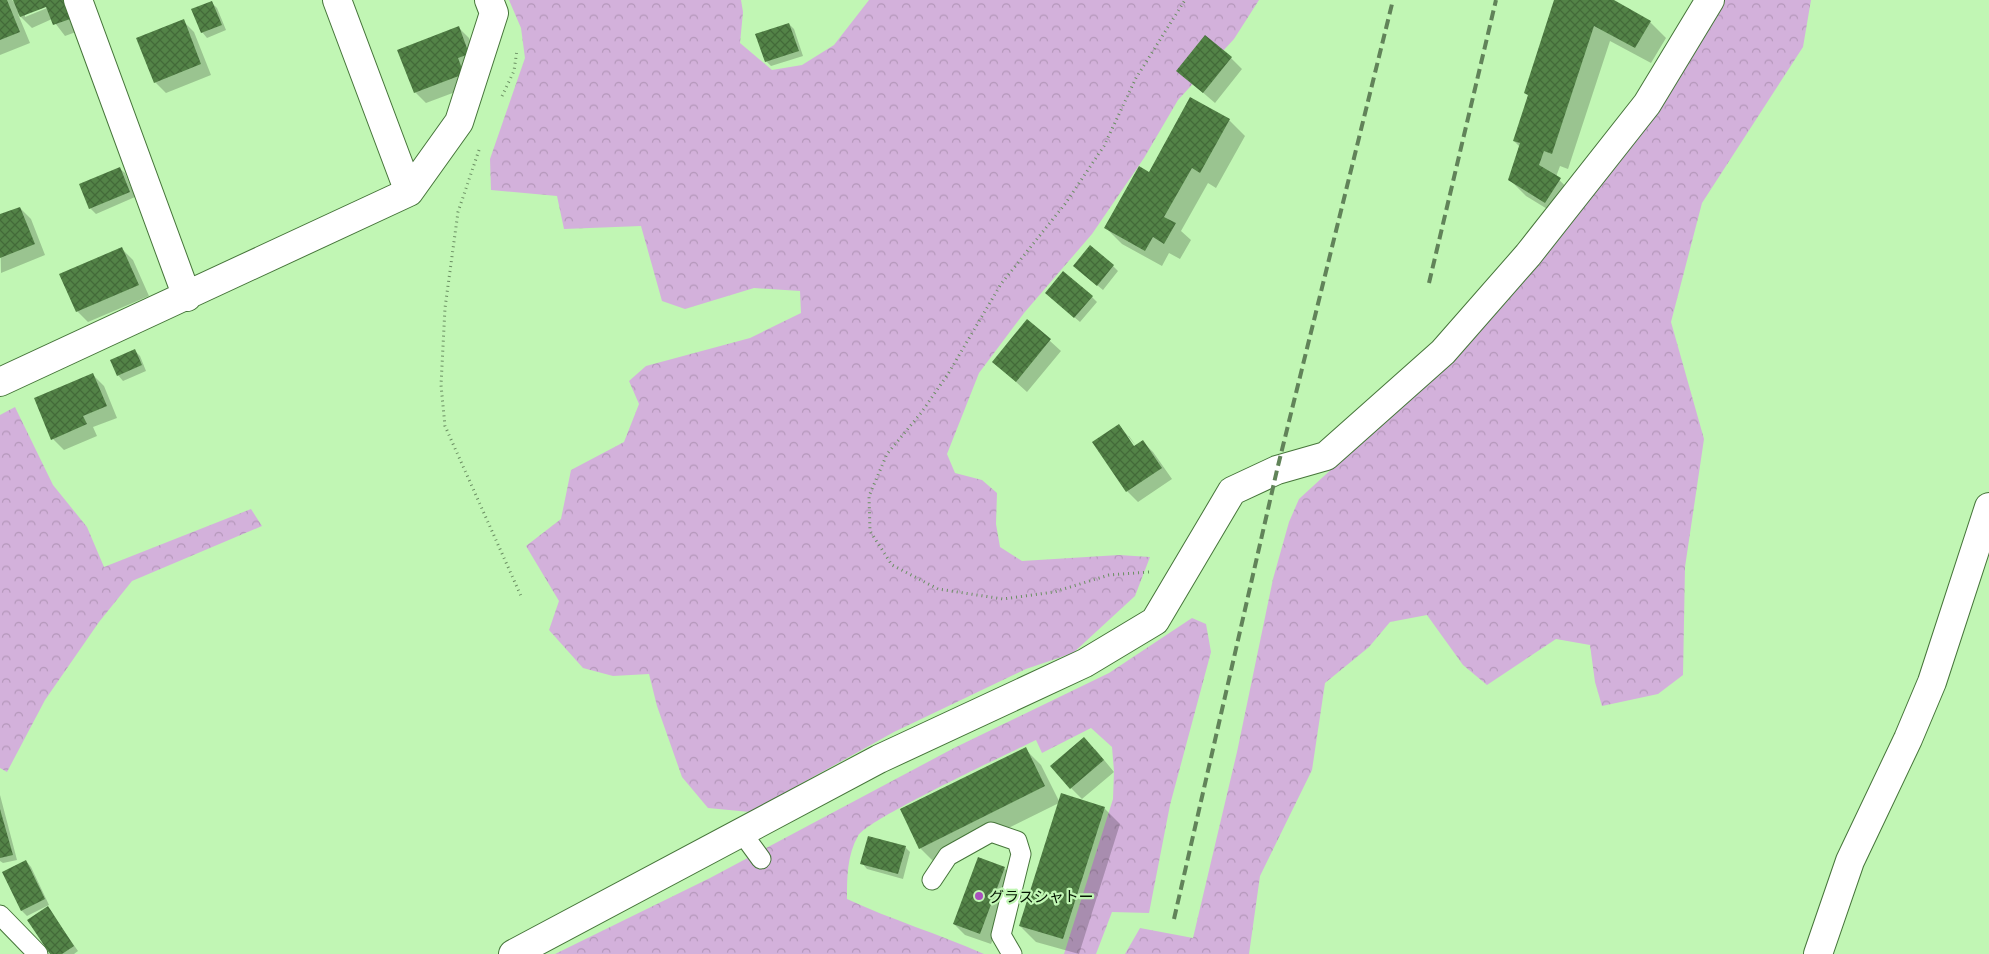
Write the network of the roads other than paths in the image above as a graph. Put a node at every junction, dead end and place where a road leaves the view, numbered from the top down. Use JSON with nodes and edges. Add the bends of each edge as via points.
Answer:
{"nodes":[{"id":1,"x":78,"y":0,"type":"edge"},
{"id":2,"x":337,"y":0,"type":"edge"},
{"id":3,"x":489,"y":0,"type":"edge"},
{"id":4,"x":1710,"y":0,"type":"edge"},
{"id":5,"x":409,"y":192,"type":"junction"},
{"id":6,"x":187,"y":297,"type":"junction"},
{"id":7,"x":0,"y":382,"type":"edge"},
{"id":8,"x":1989,"y":507,"type":"edge"},
{"id":9,"x":742,"y":833,"type":"junction"},
{"id":10,"x":762,"y":859,"type":"dead end"},
{"id":11,"x":932,"y":880,"type":"dead end"},
{"id":12,"x":1,"y":919,"type":"edge"},
{"id":13,"x":38,"y":954,"type":"edge"},
{"id":14,"x":513,"y":954,"type":"edge"},
{"id":15,"x":1012,"y":954,"type":"edge"},
{"id":16,"x":1818,"y":954,"type":"edge"}],
"edges":[{"from":1,"to":6,"type":"street"},
{"from":2,"to":5,"type":"street"},
{"from":3,"to":5,"type":"street","via":[[494,13],[459,122]]},
{"from":4,"to":9,"type":"street","via":[[1647,104],[1528,255],[1443,352],[1326,456],[1278,470],[1232,491],[1155,621],[1085,664],[879,759]]},
{"from":5,"to":6,"type":"street"},
{"from":6,"to":7,"type":"street"},
{"from":8,"to":16,"type":"street","via":[[1932,682],[1850,861]]},
{"from":9,"to":10,"type":"lane"},
{"from":9,"to":14,"type":"street"},
{"from":11,"to":15,"type":"lane","via":[[948,856],[991,832],[1017,841],[1021,854],[1000,935]]},
{"from":12,"to":13,"type":"lane"}]}
